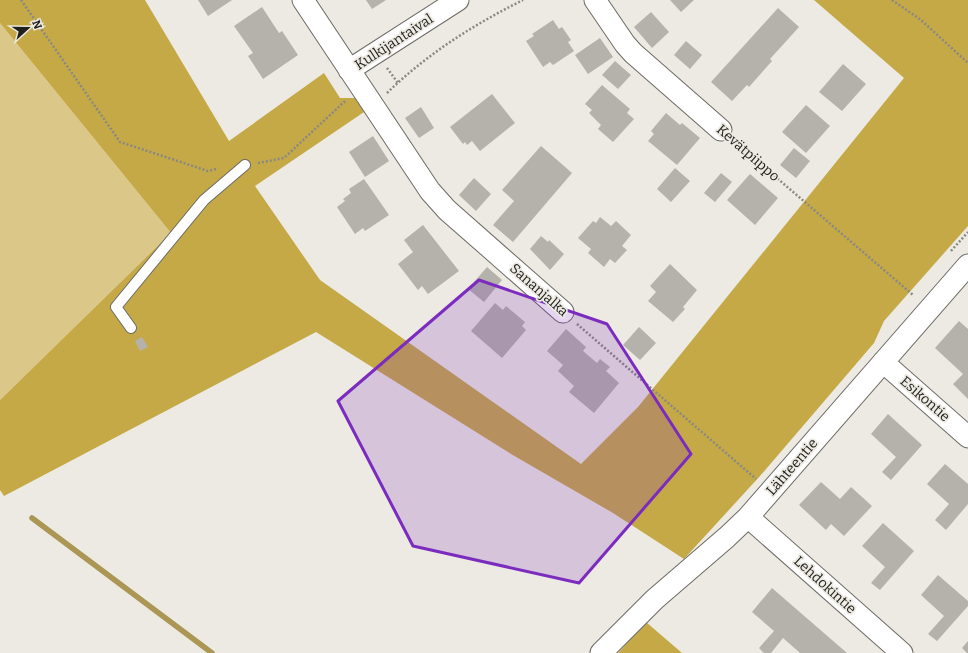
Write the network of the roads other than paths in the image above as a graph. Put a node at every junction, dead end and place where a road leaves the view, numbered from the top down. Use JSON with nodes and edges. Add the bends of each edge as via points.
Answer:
{"nodes":[{"id":1,"x":303,"y":0,"type":"edge"},
{"id":2,"x":458,"y":0,"type":"edge"},
{"id":3,"x":595,"y":0,"type":"edge"},
{"id":4,"x":350,"y":70,"type":"junction"},
{"id":5,"x":721,"y":130,"type":"road end"},
{"id":6,"x":245,"y":165,"type":"road end"},
{"id":7,"x":968,"y":265,"type":"edge"},
{"id":8,"x":563,"y":312,"type":"road end"},
{"id":9,"x":131,"y":328,"type":"dead end"},
{"id":10,"x":883,"y":362,"type":"junction"},
{"id":11,"x":968,"y":437,"type":"edge"},
{"id":12,"x":748,"y":517,"type":"junction"},
{"id":13,"x":601,"y":653,"type":"edge"},
{"id":14,"x":902,"y":653,"type":"edge"}],
"edges":[{"from":1,"to":4,"type":"street","name":"Sananjalka"},
{"from":2,"to":4,"type":"street","name":"Kulkijantaival"},
{"from":3,"to":5,"type":"street","name":"Kevätpiippo","via":[[633,53]]},
{"from":4,"to":8,"type":"street","name":"Sananjalka","via":[[430,192]]},
{"from":6,"to":9,"type":"lane","via":[[204,200],[116,307]]},
{"from":7,"to":10,"type":"street","name":"Lähteentie"},
{"from":10,"to":11,"type":"street","name":"Esikontie"},
{"from":10,"to":12,"type":"street","name":"Lähteentie"},
{"from":12,"to":13,"type":"street","name":"Lähteentie","via":[[655,599]]},
{"from":12,"to":14,"type":"street","name":"Lehdokintie"}]}
